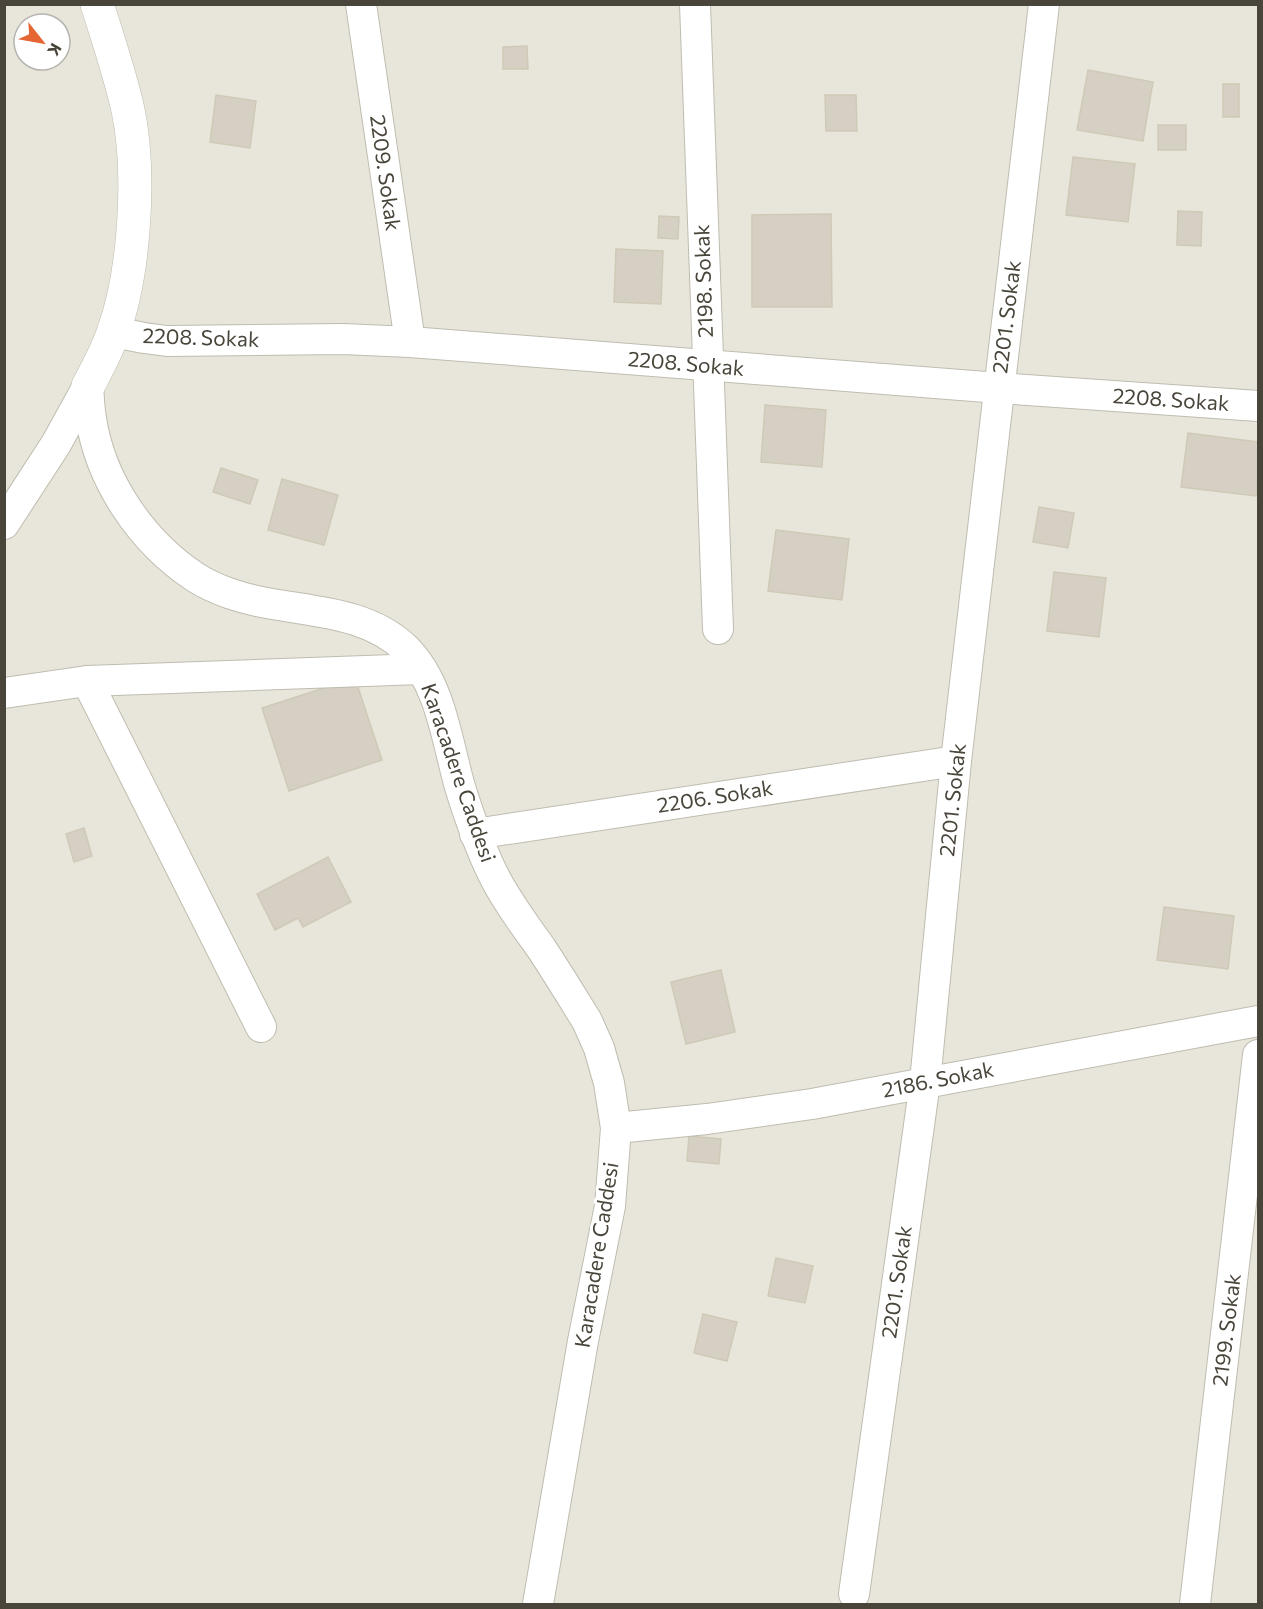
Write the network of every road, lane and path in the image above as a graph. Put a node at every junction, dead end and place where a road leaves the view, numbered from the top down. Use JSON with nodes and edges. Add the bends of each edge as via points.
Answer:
{"nodes":[{"id":1,"x":97,"y":4,"type":"edge"},
{"id":2,"x":361,"y":4,"type":"edge"},
{"id":3,"x":695,"y":4,"type":"edge"},
{"id":4,"x":1044,"y":4,"type":"edge"},
{"id":5,"x":114,"y":332,"type":"junction"},
{"id":6,"x":410,"y":342,"type":"junction"},
{"id":7,"x":707,"y":366,"type":"junction"},
{"id":8,"x":88,"y":386,"type":"junction"},
{"id":9,"x":999,"y":388,"type":"junction"},
{"id":10,"x":1258,"y":406,"type":"edge"},
{"id":11,"x":4,"y":524,"type":"edge"},
{"id":12,"x":718,"y":629,"type":"dead end"},
{"id":13,"x":421,"y":669,"type":"junction"},
{"id":14,"x":87,"y":681,"type":"junction"},
{"id":15,"x":4,"y":693,"type":"edge"},
{"id":16,"x":956,"y":761,"type":"junction"},
{"id":17,"x":475,"y":834,"type":"junction"},
{"id":18,"x":1258,"y":1021,"type":"edge"},
{"id":19,"x":261,"y":1027,"type":"dead end"},
{"id":20,"x":1258,"y":1055,"type":"edge"},
{"id":21,"x":926,"y":1082,"type":"junction"},
{"id":22,"x":616,"y":1128,"type":"junction"},
{"id":23,"x":854,"y":1594,"type":"dead end"},
{"id":24,"x":538,"y":1605,"type":"edge"},
{"id":25,"x":1195,"y":1605,"type":"edge"}],
"edges":[{"from":1,"to":5,"type":"street","via":[[128,111],[135,160],[130,256]]},
{"from":2,"to":6,"type":"street","name":"2209. Sokak"},
{"from":3,"to":7,"type":"street","name":"2198. Sokak"},
{"from":4,"to":9,"type":"street","name":"2201. Sokak"},
{"from":5,"to":6,"type":"street","name":"2208. Sokak","via":[[167,341]]},
{"from":5,"to":8,"type":"street"},
{"from":6,"to":7,"type":"street","name":"2208. Sokak"},
{"from":7,"to":9,"type":"street","name":"2208. Sokak"},
{"from":7,"to":12,"type":"street","name":"2198. Sokak"},
{"from":8,"to":11,"type":"street"},
{"from":8,"to":13,"type":"street","name":"Karacadere Caddesi","via":[[91,419],[108,476],[143,531],[164,554],[196,578],[222,591],[371,625],[407,650]]},
{"from":9,"to":10,"type":"street","name":"2208. Sokak"},
{"from":9,"to":16,"type":"street","name":"2201. Sokak"},
{"from":13,"to":14,"type":"street"},
{"from":13,"to":17,"type":"street","name":"Karacadere Caddesi","via":[[432,689]]},
{"from":14,"to":15,"type":"street"},
{"from":14,"to":19,"type":"street"},
{"from":16,"to":17,"type":"street","name":"2206. Sokak"},
{"from":16,"to":21,"type":"street","name":"2201. Sokak"},
{"from":17,"to":22,"type":"street","name":"Karacadere Caddesi","via":[[493,874],[587,1021],[609,1083]]},
{"from":18,"to":21,"type":"street","name":"2186. Sokak"},
{"from":20,"to":25,"type":"street","name":"2199. Sokak"},
{"from":21,"to":22,"type":"street","name":"2186. Sokak","via":[[801,1106]]},
{"from":21,"to":23,"type":"street","name":"2201. Sokak"},
{"from":22,"to":24,"type":"street","name":"Karacadere Caddesi","via":[[610,1206]]}]}
